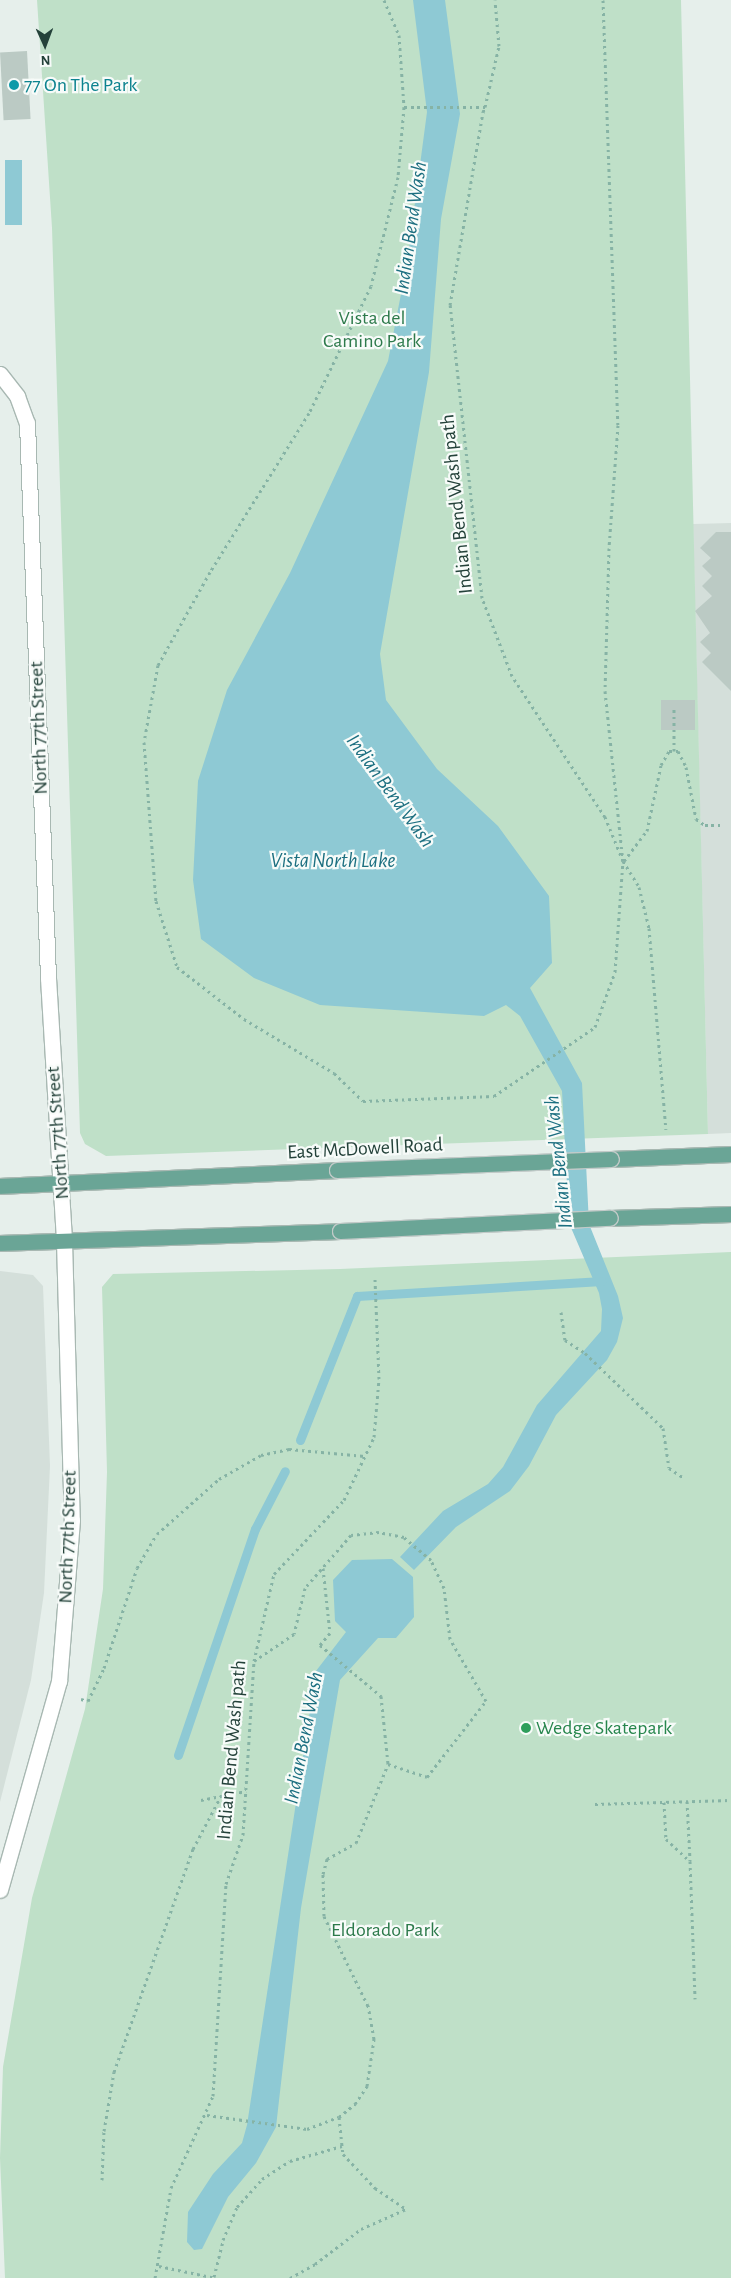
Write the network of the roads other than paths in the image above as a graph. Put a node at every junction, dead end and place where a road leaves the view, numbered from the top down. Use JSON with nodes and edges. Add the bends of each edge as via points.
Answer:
{"nodes":[{"id":1,"x":0,"y":374,"type":"edge"},
{"id":2,"x":731,"y":1154,"type":"edge"},
{"id":3,"x":61,"y":1183,"type":"junction"},
{"id":4,"x":0,"y":1186,"type":"edge"},
{"id":5,"x":731,"y":1214,"type":"edge"},
{"id":6,"x":64,"y":1241,"type":"junction"},
{"id":7,"x":0,"y":1243,"type":"edge"},
{"id":8,"x":0,"y":1890,"type":"edge"}],
"edges":[{"from":1,"to":3,"type":"street","name":"North 77th Street","via":[[17,396],[27,423],[48,968]]},
{"from":2,"to":3,"type":"main road","name":"East McDowell Road","bridge":true},
{"from":3,"to":4,"type":"main road","name":"East McDowell Road"},
{"from":3,"to":6,"type":"street","name":"North 77th Street"},
{"from":5,"to":6,"type":"main road","bridge":true},
{"from":6,"to":7,"type":"main road"},
{"from":6,"to":8,"type":"street","name":"North 77th Street","via":[[72,1520],[70,1574],[58,1682]]}]}
